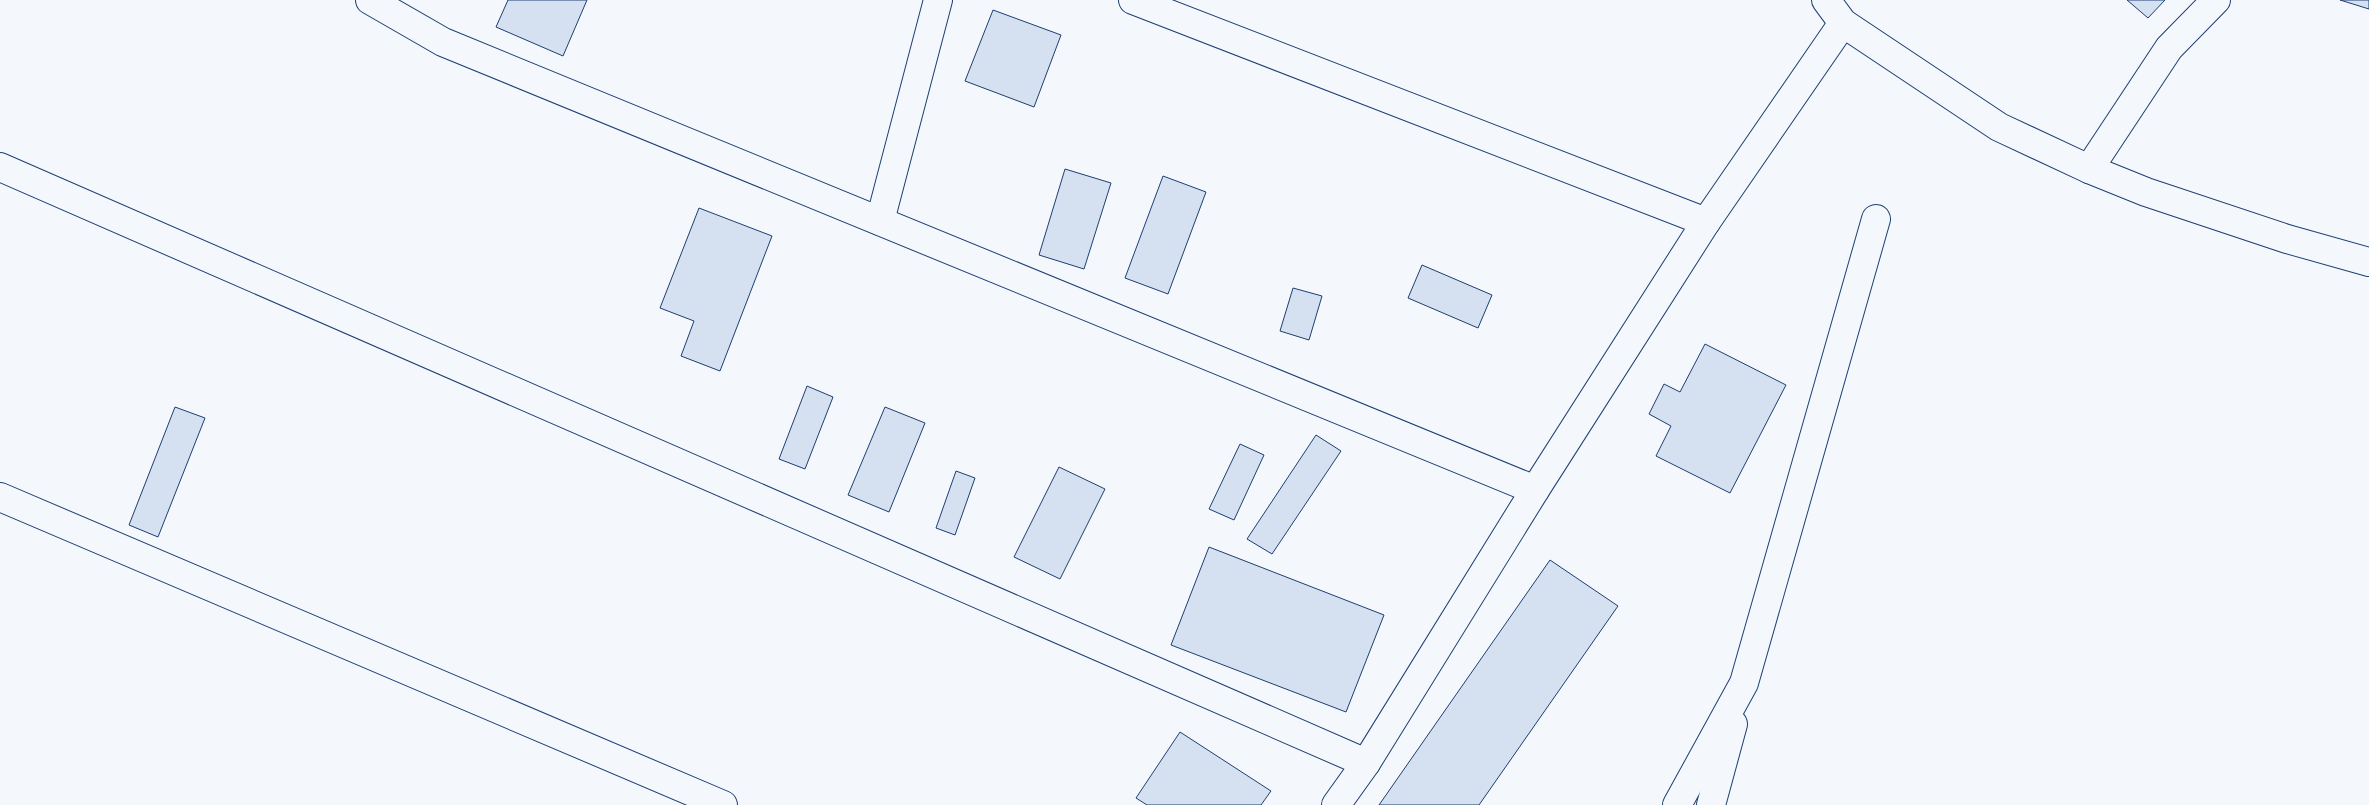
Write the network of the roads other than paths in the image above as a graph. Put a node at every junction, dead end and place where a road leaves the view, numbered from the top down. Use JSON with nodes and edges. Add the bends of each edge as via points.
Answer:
{"nodes":[{"id":1,"x":370,"y":0,"type":"edge"},
{"id":2,"x":938,"y":0,"type":"edge"},
{"id":3,"x":1133,"y":0,"type":"edge"},
{"id":4,"x":1826,"y":0,"type":"edge"},
{"id":5,"x":2216,"y":0,"type":"edge"},
{"id":6,"x":1843,"y":23,"type":"junction"},
{"id":7,"x":0,"y":167,"type":"edge"},
{"id":8,"x":2089,"y":169,"type":"junction"},
{"id":9,"x":1876,"y":219,"type":"dead end"},
{"id":10,"x":880,"y":221,"type":"junction"},
{"id":11,"x":1706,"y":222,"type":"junction"},
{"id":12,"x":2369,"y":262,"type":"edge"},
{"id":13,"x":1535,"y":490,"type":"junction"},
{"id":14,"x":0,"y":497,"type":"edge"},
{"id":15,"x":1744,"y":683,"type":"junction"},
{"id":16,"x":1366,"y":763,"type":"junction"},
{"id":17,"x":723,"y":805,"type":"edge"},
{"id":18,"x":1336,"y":805,"type":"edge"},
{"id":19,"x":1677,"y":805,"type":"edge"},
{"id":20,"x":1712,"y":805,"type":"edge"}],
"edges":[{"from":1,"to":10,"type":"street","via":[[443,42]]},
{"from":2,"to":10,"type":"street"},
{"from":3,"to":11,"type":"street"},
{"from":4,"to":6,"type":"street"},
{"from":5,"to":8,"type":"street","via":[[2169,48]]},
{"from":6,"to":8,"type":"street","via":[[1999,127]]},
{"from":6,"to":11,"type":"street"},
{"from":7,"to":16,"type":"street"},
{"from":8,"to":12,"type":"street","via":[[2146,192]]},
{"from":9,"to":15,"type":"street"},
{"from":10,"to":13,"type":"street"},
{"from":11,"to":13,"type":"street"},
{"from":13,"to":16,"type":"street"},
{"from":14,"to":17,"type":"street"},
{"from":15,"to":19,"type":"street"},
{"from":15,"to":20,"type":"street"},
{"from":16,"to":18,"type":"street"}]}
